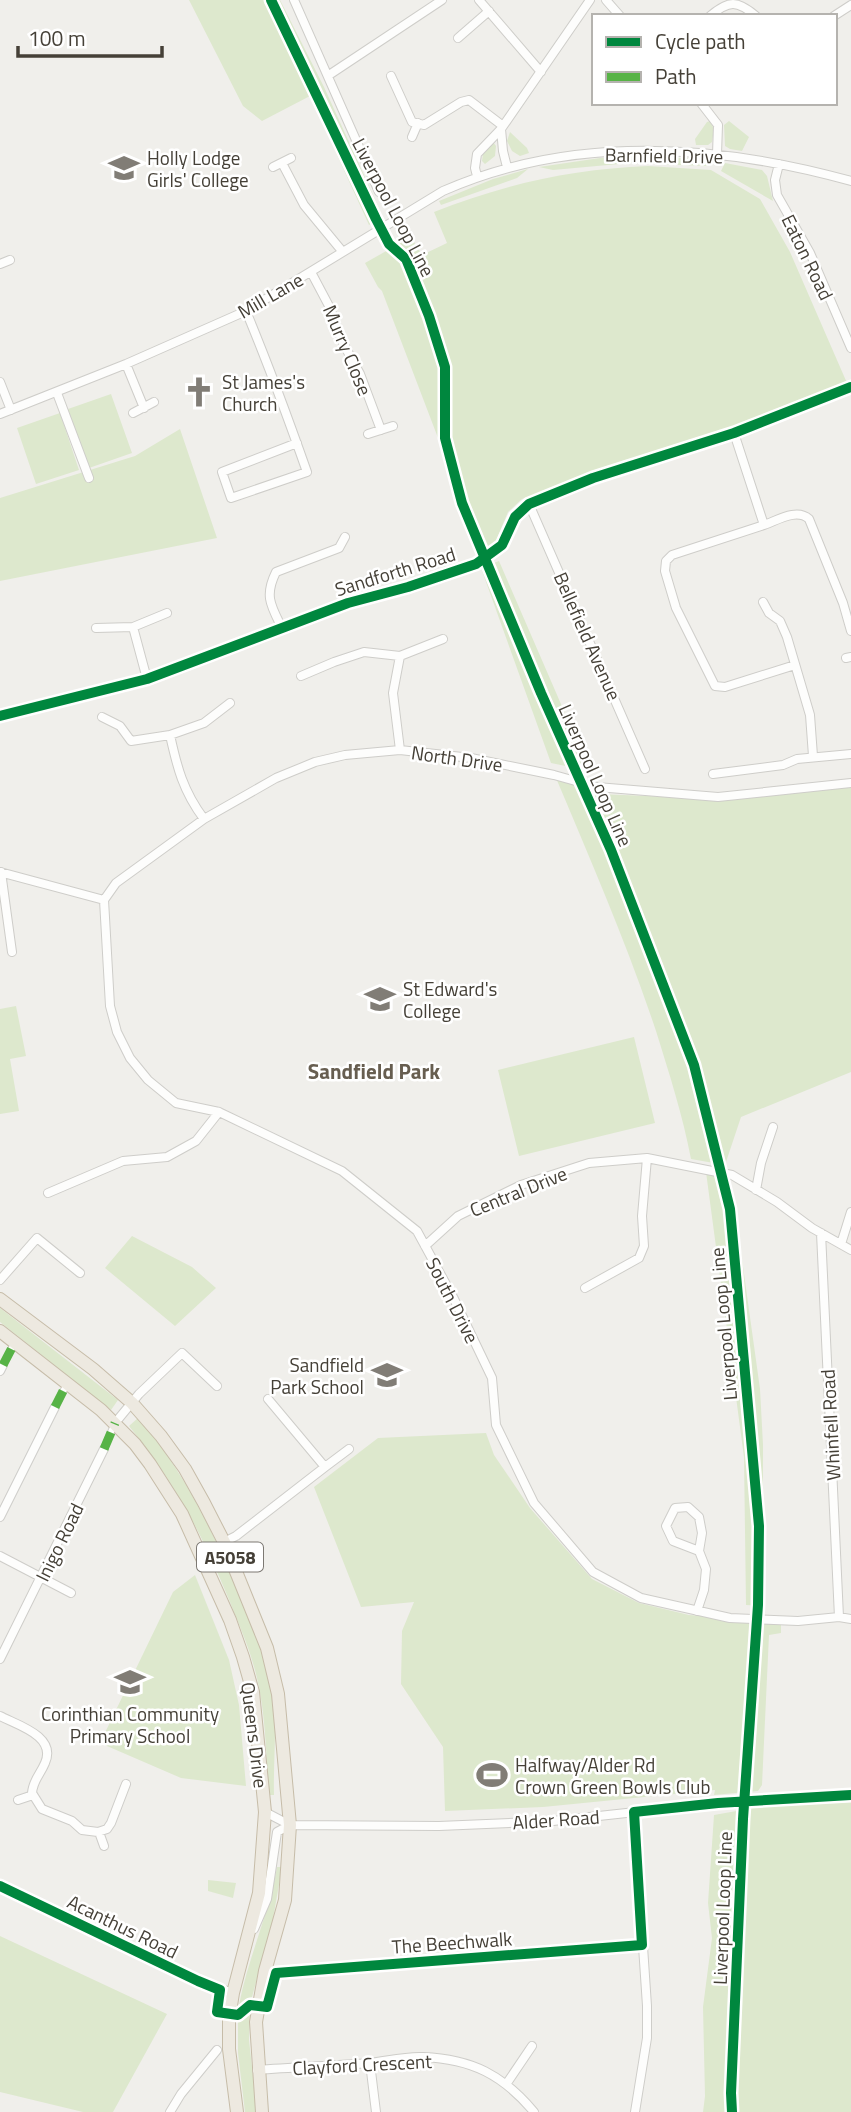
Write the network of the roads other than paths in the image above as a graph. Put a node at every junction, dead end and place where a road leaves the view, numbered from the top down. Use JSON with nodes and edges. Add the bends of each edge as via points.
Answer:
{"nodes":[{"id":1,"x":294,"y":0,"type":"edge"},
{"id":2,"x":442,"y":0,"type":"edge"},
{"id":3,"x":479,"y":0,"type":"edge"},
{"id":4,"x":590,"y":0,"type":"edge"},
{"id":5,"x":606,"y":0,"type":"edge"},
{"id":6,"x":489,"y":11,"type":"junction"},
{"id":7,"x":618,"y":14,"type":"edge"},
{"id":8,"x":712,"y":14,"type":"edge"},
{"id":9,"x":754,"y":14,"type":"edge"},
{"id":10,"x":458,"y":38,"type":"dead end"},
{"id":11,"x":541,"y":72,"type":"junction"},
{"id":12,"x":329,"y":75,"type":"junction"},
{"id":13,"x":391,"y":76,"type":"dead end"},
{"id":14,"x":703,"y":105,"type":"edge"},
{"id":15,"x":418,"y":123,"type":"junction"},
{"id":16,"x":502,"y":127,"type":"junction"},
{"id":17,"x":412,"y":137,"type":"dead end"},
{"id":18,"x":717,"y":154,"type":"junction"},
{"id":19,"x":291,"y":158,"type":"dead end"},
{"id":20,"x":779,"y":164,"type":"junction"},
{"id":21,"x":507,"y":167,"type":"junction"},
{"id":22,"x":477,"y":176,"type":"junction"},
{"id":23,"x":851,"y":181,"type":"edge"},
{"id":24,"x":379,"y":192,"type":"dead end"},
{"id":25,"x":342,"y":251,"type":"junction"},
{"id":26,"x":10,"y":260,"type":"dead end"},
{"id":27,"x":0,"y":264,"type":"edge"},
{"id":28,"x":311,"y":272,"type":"junction"},
{"id":29,"x":246,"y":311,"type":"junction"},
{"id":30,"x":851,"y":348,"type":"edge"},
{"id":31,"x":126,"y":364,"type":"junction"},
{"id":32,"x":0,"y":383,"type":"edge"},
{"id":33,"x":851,"y":387,"type":"edge"},
{"id":34,"x":57,"y":393,"type":"junction"},
{"id":35,"x":154,"y":402,"type":"dead end"},
{"id":36,"x":144,"y":408,"type":"junction"},
{"id":37,"x":10,"y":410,"type":"junction"},
{"id":38,"x":133,"y":413,"type":"dead end"},
{"id":39,"x":0,"y":414,"type":"edge"},
{"id":40,"x":393,"y":426,"type":"dead end"},
{"id":41,"x":381,"y":430,"type":"junction"},
{"id":42,"x":734,"y":433,"type":"junction"},
{"id":43,"x":368,"y":434,"type":"dead end"},
{"id":44,"x":297,"y":443,"type":"junction"},
{"id":45,"x":89,"y":478,"type":"dead end"},
{"id":46,"x":530,"y":504,"type":"junction"},
{"id":47,"x":764,"y":525,"type":"junction"},
{"id":48,"x":345,"y":537,"type":"dead end"},
{"id":49,"x":763,"y":602,"type":"dead end"},
{"id":50,"x":167,"y":613,"type":"dead end"},
{"id":51,"x":133,"y":627,"type":"junction"},
{"id":52,"x":96,"y":628,"type":"dead end"},
{"id":53,"x":282,"y":628,"type":"junction"},
{"id":54,"x":851,"y":631,"type":"edge"},
{"id":55,"x":443,"y":639,"type":"dead end"},
{"id":56,"x":400,"y":656,"type":"junction"},
{"id":57,"x":794,"y":661,"type":"junction"},
{"id":58,"x":301,"y":676,"type":"dead end"},
{"id":59,"x":147,"y":679,"type":"junction"},
{"id":60,"x":230,"y":703,"type":"dead end"},
{"id":61,"x":0,"y":716,"type":"edge"},
{"id":62,"x":102,"y":717,"type":"dead end"},
{"id":63,"x":170,"y":734,"type":"junction"},
{"id":64,"x":400,"y":750,"type":"junction"},
{"id":65,"x":851,"y":754,"type":"edge"},
{"id":66,"x":813,"y":756,"type":"junction"},
{"id":67,"x":645,"y":769,"type":"dead end"},
{"id":68,"x":713,"y":774,"type":"dead end"},
{"id":69,"x":851,"y":783,"type":"edge"},
{"id":70,"x":204,"y":819,"type":"junction"},
{"id":71,"x":0,"y":872,"type":"edge"},
{"id":72,"x":104,"y":900,"type":"junction"},
{"id":73,"x":12,"y":952,"type":"dead end"},
{"id":74,"x":219,"y":1112,"type":"junction"},
{"id":75,"x":774,"y":1128,"type":"dead end"},
{"id":76,"x":647,"y":1158,"type":"junction"},
{"id":77,"x":756,"y":1190,"type":"junction"},
{"id":78,"x":48,"y":1193,"type":"dead end"},
{"id":79,"x":851,"y":1212,"type":"edge"},
{"id":80,"x":821,"y":1233,"type":"junction"},
{"id":81,"x":841,"y":1244,"type":"junction"},
{"id":82,"x":425,"y":1246,"type":"junction"},
{"id":83,"x":851,"y":1250,"type":"edge"},
{"id":84,"x":80,"y":1273,"type":"dead end"},
{"id":85,"x":0,"y":1280,"type":"edge"},
{"id":86,"x":585,"y":1288,"type":"dead end"},
{"id":87,"x":0,"y":1299,"type":"edge"},
{"id":88,"x":0,"y":1331,"type":"edge"},
{"id":89,"x":15,"y":1342,"type":"junction"},
{"id":90,"x":2,"y":1368,"type":"edge"},
{"id":91,"x":67,"y":1383,"type":"junction"},
{"id":92,"x":217,"y":1386,"type":"dead end"},
{"id":93,"x":268,"y":1399,"type":"dead end"},
{"id":94,"x":132,"y":1403,"type":"junction"},
{"id":95,"x":55,"y":1407,"type":"joint"},
{"id":96,"x":115,"y":1423,"type":"junction"},
{"id":97,"x":349,"y":1449,"type":"dead end"},
{"id":98,"x":104,"y":1450,"type":"joint"},
{"id":99,"x":325,"y":1467,"type":"junction"},
{"id":100,"x":0,"y":1517,"type":"edge"},
{"id":101,"x":224,"y":1542,"type":"junction"},
{"id":102,"x":699,"y":1551,"type":"junction"},
{"id":103,"x":0,"y":1556,"type":"edge"},
{"id":104,"x":42,"y":1577,"type":"junction"},
{"id":105,"x":71,"y":1593,"type":"dead end"},
{"id":106,"x":697,"y":1611,"type":"junction"},
{"id":107,"x":839,"y":1617,"type":"junction"},
{"id":108,"x":851,"y":1619,"type":"edge"},
{"id":109,"x":0,"y":1659,"type":"edge"},
{"id":110,"x":0,"y":1716,"type":"edge"},
{"id":111,"x":126,"y":1784,"type":"dead end"},
{"id":112,"x":33,"y":1795,"type":"junction"},
{"id":113,"x":851,"y":1795,"type":"edge"},
{"id":114,"x":18,"y":1800,"type":"dead end"},
{"id":115,"x":265,"y":1811,"type":"junction"},
{"id":116,"x":634,"y":1812,"type":"junction"},
{"id":117,"x":290,"y":1825,"type":"junction"},
{"id":118,"x":99,"y":1832,"type":"junction"},
{"id":119,"x":104,"y":1846,"type":"dead end"},
{"id":120,"x":0,"y":1886,"type":"edge"},
{"id":121,"x":247,"y":1944,"type":"junction"},
{"id":122,"x":642,"y":1945,"type":"junction"},
{"id":123,"x":265,"y":1971,"type":"junction"},
{"id":124,"x":233,"y":1993,"type":"junction"},
{"id":125,"x":532,"y":2046,"type":"dead end"},
{"id":126,"x":217,"y":2050,"type":"dead end"},
{"id":127,"x":370,"y":2063,"type":"junction"},
{"id":128,"x":257,"y":2070,"type":"junction"},
{"id":129,"x":507,"y":2083,"type":"junction"},
{"id":130,"x":170,"y":2112,"type":"edge"},
{"id":131,"x":237,"y":2112,"type":"edge"},
{"id":132,"x":262,"y":2112,"type":"edge"},
{"id":133,"x":376,"y":2112,"type":"edge"},
{"id":134,"x":534,"y":2112,"type":"edge"},
{"id":135,"x":635,"y":2112,"type":"edge"}],
"edges":[{"from":1,"to":12,"type":"street"},
{"from":2,"to":12,"type":"street"},
{"from":3,"to":6,"type":"street"},
{"from":4,"to":11,"type":"street"},
{"from":5,"to":7,"type":"street"},
{"from":6,"to":10,"type":"street"},
{"from":6,"to":11,"type":"street"},
{"from":8,"to":9,"type":"street","via":[[726,2],[737,2]]},
{"from":11,"to":16,"type":"street"},
{"from":12,"to":24,"type":"street"},
{"from":13,"to":15,"type":"street","via":[[412,122]]},
{"from":14,"to":18,"type":"street","via":[[718,125]]},
{"from":15,"to":16,"type":"street","via":[[424,125],[469,100]]},
{"from":15,"to":17,"type":"street"},
{"from":16,"to":21,"type":"street"},
{"from":16,"to":22,"type":"street","via":[[477,155]]},
{"from":18,"to":20,"type":"street","name":"Barnfield Drive"},
{"from":18,"to":21,"type":"street","name":"Barnfield Drive","via":[[613,151]]},
{"from":19,"to":25,"type":"street","via":[[277,165]]},
{"from":20,"to":23,"type":"street","name":"Barnfield Drive"},
{"from":20,"to":30,"type":"street","name":"Eaton Road","via":[[777,195],[810,253]]},
{"from":21,"to":22,"type":"street","name":"Barnfield Drive"},
{"from":22,"to":25,"type":"street","name":"Mill Lane"},
{"from":25,"to":28,"type":"street","name":"Mill Lane"},
{"from":26,"to":27,"type":"street"},
{"from":28,"to":29,"type":"street","name":"Mill Lane"},
{"from":28,"to":41,"type":"street","name":"Murry Close"},
{"from":29,"to":31,"type":"street","name":"Mill Lane"},
{"from":29,"to":44,"type":"street"},
{"from":31,"to":34,"type":"street","name":"Mill Lane"},
{"from":31,"to":36,"type":"street"},
{"from":32,"to":37,"type":"street"},
{"from":33,"to":42,"type":"street","name":"Sandforth Road"},
{"from":34,"to":37,"type":"street","name":"Mill Lane"},
{"from":34,"to":45,"type":"street"},
{"from":35,"to":36,"type":"street"},
{"from":36,"to":38,"type":"street"},
{"from":37,"to":39,"type":"street","name":"Mill Lane"},
{"from":40,"to":41,"type":"street"},
{"from":41,"to":43,"type":"street"},
{"from":42,"to":46,"type":"street","name":"Sandforth Road","via":[[593,478]]},
{"from":42,"to":47,"type":"street"},
{"from":44,"to":44,"type":"street","via":[[307,472],[231,498],[222,472]]},
{"from":46,"to":53,"type":"street","name":"Sandforth Road","via":[[515,517],[500,548],[476,564]]},
{"from":46,"to":67,"type":"street","name":"Bellefield Avenue"},
{"from":47,"to":54,"type":"street","via":[[798,513],[810,519]]},
{"from":47,"to":57,"type":"street","via":[[672,555],[665,571],[676,608],[715,686],[725,687]]},
{"from":48,"to":53,"type":"street","via":[[340,548],[276,572],[269,600]]},
{"from":49,"to":57,"type":"street","via":[[780,621]]},
{"from":50,"to":51,"type":"street"},
{"from":51,"to":52,"type":"street"},
{"from":51,"to":59,"type":"street"},
{"from":53,"to":59,"type":"street","name":"Sandforth Road"},
{"from":55,"to":56,"type":"street"},
{"from":56,"to":58,"type":"street","via":[[364,652]]},
{"from":56,"to":64,"type":"street","via":[[393,693]]},
{"from":57,"to":66,"type":"street","via":[[810,715]]},
{"from":59,"to":61,"type":"street","name":"Sandforth Road"},
{"from":60,"to":63,"type":"street","via":[[204,723]]},
{"from":62,"to":63,"type":"street","via":[[120,726],[131,741]]},
{"from":63,"to":70,"type":"street","via":[[180,779]]},
{"from":64,"to":69,"type":"street","name":"North Drive","via":[[471,758],[597,787],[718,797]]},
{"from":64,"to":70,"type":"street","name":"North Drive","via":[[315,762],[276,778]]},
{"from":65,"to":66,"type":"street"},
{"from":66,"to":68,"type":"street","via":[[783,765]]},
{"from":70,"to":72,"type":"street","name":"North Drive","via":[[116,883]]},
{"from":71,"to":72,"type":"street"},
{"from":71,"to":73,"type":"street"},
{"from":72,"to":74,"type":"street","name":"South Drive","via":[[110,1006],[130,1058],[176,1102]]},
{"from":74,"to":78,"type":"street","via":[[195,1141],[167,1157],[123,1161]]},
{"from":74,"to":82,"type":"street","name":"South Drive","via":[[342,1171],[417,1231]]},
{"from":75,"to":77,"type":"street"},
{"from":76,"to":77,"type":"street","name":"Central Drive","via":[[732,1175]]},
{"from":76,"to":82,"type":"street","name":"Central Drive","via":[[589,1163],[521,1185],[458,1216]]},
{"from":76,"to":86,"type":"street","via":[[644,1246],[639,1258]]},
{"from":77,"to":80,"type":"street","name":"Central Drive"},
{"from":79,"to":81,"type":"street"},
{"from":80,"to":81,"type":"street","name":"Central Drive"},
{"from":80,"to":107,"type":"street","name":"Whinfell Road"},
{"from":81,"to":83,"type":"street","name":"Central Drive"},
{"from":82,"to":106,"type":"street","name":"South Drive","via":[[492,1378],[496,1425],[534,1503],[593,1572],[641,1598]]},
{"from":84,"to":85,"type":"street","via":[[37,1238]]},
{"from":87,"to":94,"type":"highway","name":"Queens Drive","number":"A5058"},
{"from":88,"to":89,"type":"highway","name":"Queens Drive","number":"A5058"},
{"from":89,"to":90,"type":"street"},
{"from":89,"to":91,"type":"highway","name":"Queens Drive","number":"A5058"},
{"from":91,"to":95,"type":"street"},
{"from":91,"to":96,"type":"highway","name":"Queens Drive","number":"A5058"},
{"from":92,"to":94,"type":"street","via":[[182,1353]]},
{"from":93,"to":99,"type":"street"},
{"from":94,"to":96,"type":"street"},
{"from":94,"to":101,"type":"highway","name":"Queens Drive","number":"A5058","via":[[185,1469]]},
{"from":95,"to":100,"type":"street"},
{"from":96,"to":98,"type":"street","name":"Inigo Road"},
{"from":96,"to":115,"type":"highway","name":"Queens Drive","number":"A5058","via":[[150,1464],[182,1514],[230,1620],[253,1692]]},
{"from":97,"to":99,"type":"street"},
{"from":98,"to":104,"type":"street","name":"Inigo Road"},
{"from":99,"to":101,"type":"street"},
{"from":101,"to":117,"type":"highway","name":"Queens Drive","number":"A5058","via":[[274,1670]]},
{"from":102,"to":102,"type":"street","via":[[699,1517],[688,1507],[675,1508],[666,1526],[673,1541]]},
{"from":102,"to":106,"type":"street","via":[[706,1569]]},
{"from":103,"to":104,"type":"street"},
{"from":104,"to":105,"type":"street"},
{"from":104,"to":109,"type":"street","name":"Inigo Road"},
{"from":106,"to":107,"type":"street","name":"South Drive","via":[[730,1618],[798,1621]]},
{"from":107,"to":108,"type":"street","name":"South Drive"},
{"from":110,"to":112,"type":"street","via":[[38,1735],[45,1744],[46,1761],[34,1779]]},
{"from":111,"to":118,"type":"street","via":[[111,1823]]},
{"from":112,"to":114,"type":"street"},
{"from":112,"to":118,"type":"street","via":[[42,1810]]},
{"from":113,"to":116,"type":"street","name":"Alder Road"},
{"from":115,"to":117,"type":"street","name":"Alder Road"},
{"from":115,"to":121,"type":"highway","name":"Queens Drive","number":"A5058","via":[[259,1893]]},
{"from":116,"to":117,"type":"street","name":"Alder Road","via":[[439,1826]]},
{"from":116,"to":122,"type":"street"},
{"from":117,"to":121,"type":"street","via":[[277,1832],[267,1899]]},
{"from":117,"to":123,"type":"highway","name":"Queens Drive","number":"A5058","via":[[285,1900]]},
{"from":118,"to":119,"type":"street"},
{"from":120,"to":124,"type":"street","name":"Acanthus Road","via":[[198,1981]]},
{"from":121,"to":124,"type":"highway","number":"A5058"},
{"from":122,"to":123,"type":"street","name":"The Beechwalk"},
{"from":122,"to":135,"type":"street","via":[[647,2038]]},
{"from":123,"to":128,"type":"highway","number":"A5058","via":[[256,2022]]},
{"from":124,"to":131,"type":"highway","number":"A5058","via":[[229,2049]]},
{"from":125,"to":129,"type":"street"},
{"from":126,"to":130,"type":"street"},
{"from":127,"to":128,"type":"street","name":"Clayford Crescent"},
{"from":127,"to":129,"type":"street","name":"Clayford Crescent","via":[[421,2057],[454,2060]]},
{"from":127,"to":133,"type":"street"},
{"from":128,"to":132,"type":"highway","number":"A5058"},
{"from":129,"to":134,"type":"street","name":"Clayford Crescent"}]}
